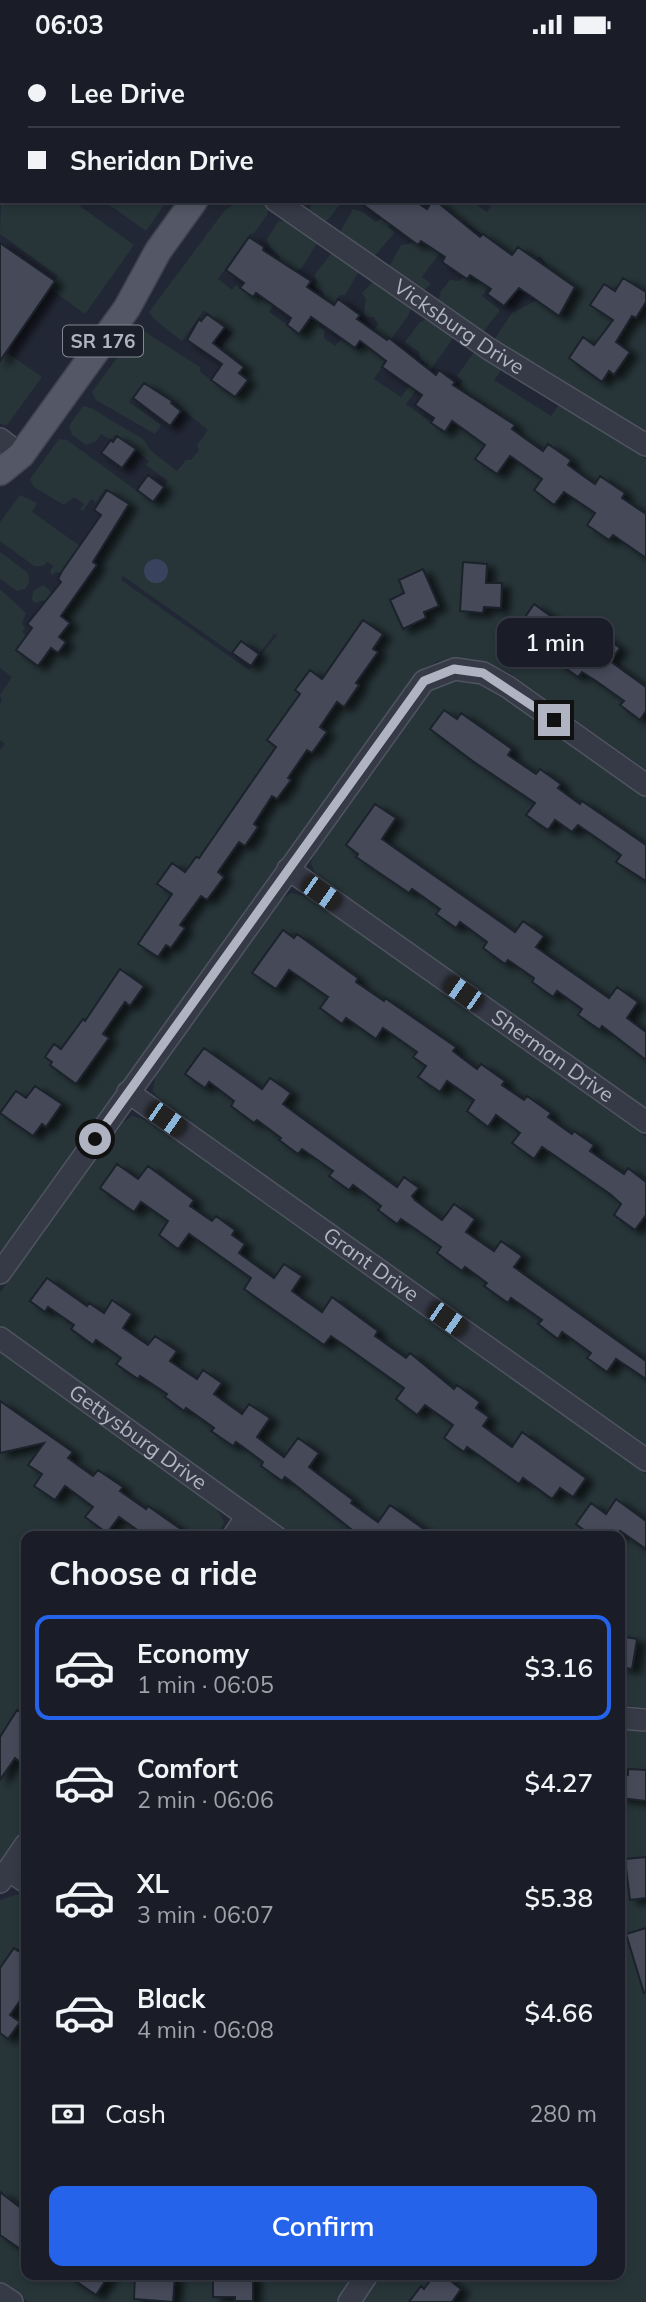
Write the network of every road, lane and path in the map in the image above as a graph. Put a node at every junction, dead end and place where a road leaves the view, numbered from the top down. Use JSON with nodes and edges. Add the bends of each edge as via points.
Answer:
{"nodes":[{"id":1,"x":193,"y":203,"type":"edge"},
{"id":2,"x":279,"y":203,"type":"edge"},
{"id":3,"x":0,"y":439,"type":"edge"},
{"id":4,"x":643,"y":439,"type":"edge"},
{"id":5,"x":21,"y":455,"type":"junction"},
{"id":6,"x":0,"y":472,"type":"edge"},
{"id":7,"x":646,"y":785,"type":"edge"},
{"id":8,"x":288,"y":869,"type":"junction"},
{"id":9,"x":128,"y":1092,"type":"junction"},
{"id":10,"x":646,"y":1122,"type":"edge"},
{"id":11,"x":0,"y":1273,"type":"edge"},
{"id":12,"x":0,"y":1338,"type":"edge"},
{"id":13,"x":646,"y":1460,"type":"edge"},
{"id":14,"x":247,"y":1516,"type":"junction"},
{"id":15,"x":237,"y":1531,"type":"edge"},
{"id":16,"x":268,"y":1531,"type":"edge"},
{"id":17,"x":625,"y":1718,"type":"edge"},
{"id":18,"x":646,"y":1720,"type":"edge"},
{"id":19,"x":21,"y":1851,"type":"edge"},
{"id":20,"x":4,"y":1876,"type":"edge"},
{"id":21,"x":21,"y":1881,"type":"edge"},
{"id":22,"x":364,"y":2280,"type":"edge"},
{"id":23,"x":0,"y":2294,"type":"edge"},
{"id":24,"x":12,"y":2302,"type":"edge"},
{"id":25,"x":349,"y":2302,"type":"edge"}],
"edges":[{"from":1,"to":5,"type":"main road","number":"SR 176","via":[[158,251],[127,308]]},
{"from":2,"to":4,"type":"street","name":"Vicksburg Drive","via":[[489,349]]},
{"from":3,"to":5,"type":"street"},
{"from":5,"to":6,"type":"main road","number":"SR 176"},
{"from":7,"to":8,"type":"street","via":[[508,687],[483,673],[454,669],[424,681]]},
{"from":8,"to":9,"type":"street"},
{"from":8,"to":10,"type":"street","name":"Sherman Drive"},
{"from":9,"to":11,"type":"street"},
{"from":9,"to":13,"type":"street","name":"Grant Drive"},
{"from":12,"to":14,"type":"street","name":"Gettysburg Drive"},
{"from":14,"to":15,"type":"street"},
{"from":14,"to":16,"type":"street","name":"Gettysburg Drive"},
{"from":17,"to":18,"type":"street"},
{"from":19,"to":20,"type":"street"},
{"from":20,"to":21,"type":"street"},
{"from":22,"to":25,"type":"street"},
{"from":23,"to":24,"type":"street"}]}
